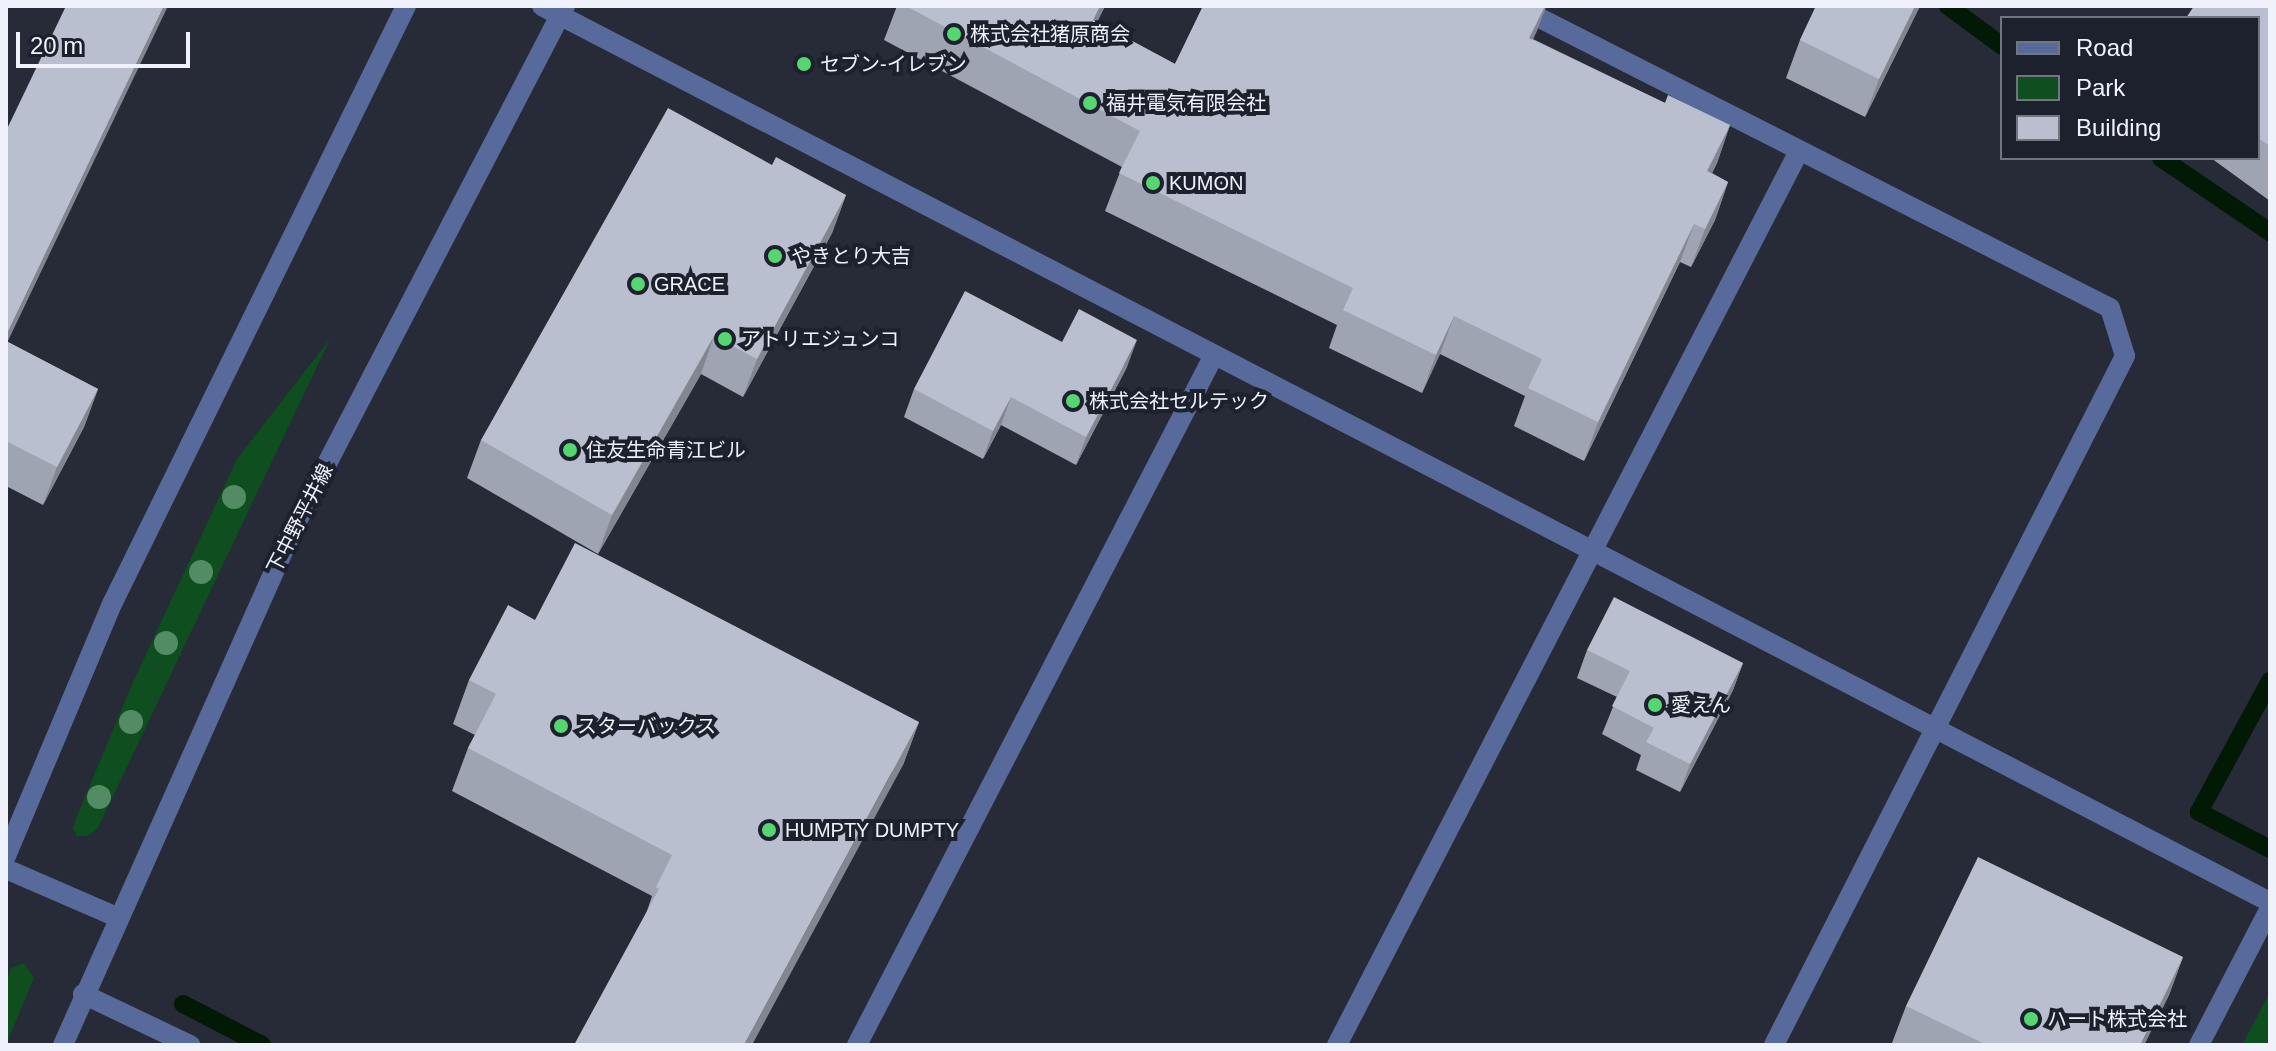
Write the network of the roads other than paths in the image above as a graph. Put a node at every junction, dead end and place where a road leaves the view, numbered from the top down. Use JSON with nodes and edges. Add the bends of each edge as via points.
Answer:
{"nodes":[{"id":1,"x":406,"y":6,"type":"edge"},
{"id":2,"x":1516,"y":6,"type":"edge"},
{"id":3,"x":556,"y":9,"type":"edge"},
{"id":4,"x":1798,"y":153,"type":"junction"},
{"id":5,"x":1213,"y":357,"type":"junction"},
{"id":6,"x":1595,"y":550,"type":"junction"},
{"id":7,"x":1940,"y":729,"type":"junction"},
{"id":8,"x":6,"y":856,"type":"edge"},
{"id":9,"x":6,"y":869,"type":"edge"},
{"id":10,"x":2270,"y":902,"type":"edge"},
{"id":11,"x":2270,"y":908,"type":"edge"},
{"id":12,"x":117,"y":917,"type":"junction"},
{"id":13,"x":83,"y":994,"type":"junction"},
{"id":14,"x":63,"y":1045,"type":"edge"},
{"id":15,"x":190,"y":1045,"type":"edge"},
{"id":16,"x":857,"y":1045,"type":"edge"},
{"id":17,"x":1337,"y":1045,"type":"edge"},
{"id":18,"x":1774,"y":1045,"type":"edge"},
{"id":19,"x":2199,"y":1045,"type":"edge"}],
"edges":[{"from":1,"to":8,"type":"street","via":[[113,602]]},
{"from":2,"to":4,"type":"street"},
{"from":3,"to":5,"type":"street"},
{"from":3,"to":12,"type":"street","name":"下中野平井線","via":[[294,527]]},
{"from":4,"to":6,"type":"street"},
{"from":4,"to":7,"type":"street","via":[[2110,308],[2125,356]]},
{"from":5,"to":6,"type":"street"},
{"from":5,"to":16,"type":"street"},
{"from":6,"to":7,"type":"street"},
{"from":6,"to":17,"type":"street"},
{"from":7,"to":10,"type":"street"},
{"from":7,"to":18,"type":"street"},
{"from":9,"to":12,"type":"street"},
{"from":11,"to":19,"type":"street"},
{"from":12,"to":13,"type":"street","name":"下中野平井線"},
{"from":13,"to":14,"type":"street","name":"下中野平井線"},
{"from":13,"to":15,"type":"street"}]}
